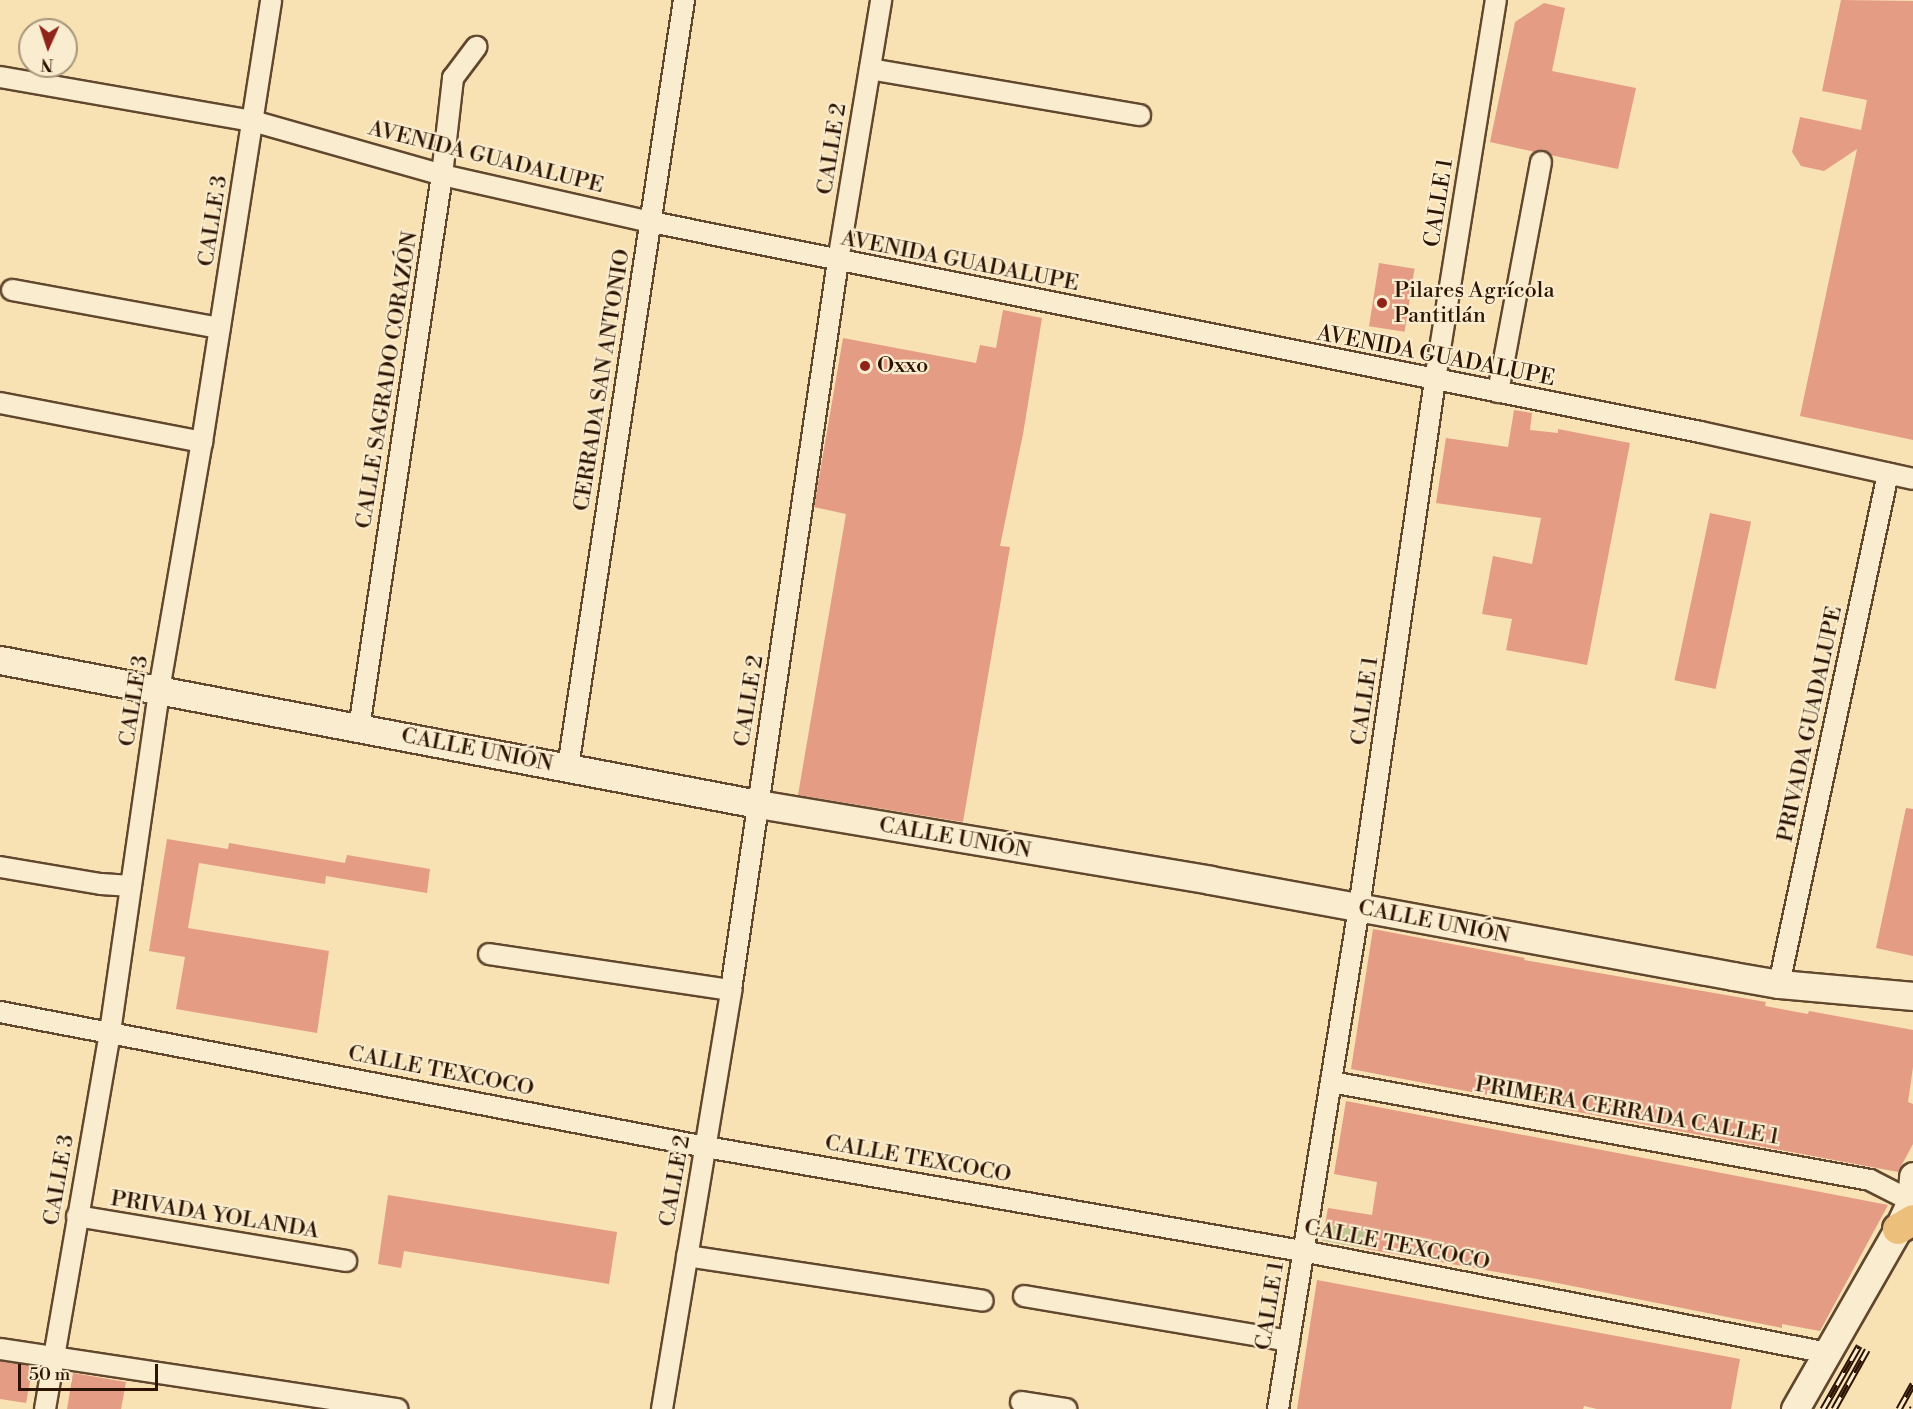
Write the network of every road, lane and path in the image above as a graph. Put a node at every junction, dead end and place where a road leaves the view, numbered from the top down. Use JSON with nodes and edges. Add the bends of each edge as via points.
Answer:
{"nodes":[{"id":1,"x":271,"y":0,"type":"edge"},
{"id":2,"x":684,"y":0,"type":"edge"},
{"id":3,"x":881,"y":0,"type":"edge"},
{"id":4,"x":1496,"y":0,"type":"edge"},
{"id":5,"x":476,"y":47,"type":"dead end"},
{"id":6,"x":870,"y":69,"type":"junction"},
{"id":7,"x":0,"y":77,"type":"edge"},
{"id":8,"x":1140,"y":115,"type":"dead end"},
{"id":9,"x":253,"y":121,"type":"junction"},
{"id":10,"x":1541,"y":162,"type":"dead end"},
{"id":11,"x":442,"y":175,"type":"junction"},
{"id":12,"x":651,"y":222,"type":"junction"},
{"id":13,"x":838,"y":261,"type":"junction"},
{"id":14,"x":12,"y":290,"type":"dead end"},
{"id":15,"x":220,"y":328,"type":"junction"},
{"id":16,"x":1435,"y":380,"type":"junction"},
{"id":17,"x":1498,"y":392,"type":"junction"},
{"id":18,"x":0,"y":403,"type":"edge"},
{"id":19,"x":202,"y":442,"type":"junction"},
{"id":20,"x":1888,"y":474,"type":"junction"},
{"id":21,"x":1913,"y":479,"type":"edge"},
{"id":22,"x":0,"y":660,"type":"edge"},
{"id":23,"x":159,"y":690,"type":"junction"},
{"id":24,"x":359,"y":728,"type":"junction"},
{"id":25,"x":568,"y":767,"type":"junction"},
{"id":26,"x":758,"y":804,"type":"junction"},
{"id":27,"x":0,"y":867,"type":"edge"},
{"id":28,"x":131,"y":886,"type":"junction"},
{"id":29,"x":1359,"y":908,"type":"junction"},
{"id":30,"x":489,"y":954,"type":"dead end"},
{"id":31,"x":1779,"y":984,"type":"junction"},
{"id":32,"x":731,"y":990,"type":"junction"},
{"id":33,"x":1913,"y":996,"type":"edge"},
{"id":34,"x":0,"y":1012,"type":"edge"},
{"id":35,"x":110,"y":1032,"type":"junction"},
{"id":36,"x":1331,"y":1082,"type":"junction"},
{"id":37,"x":706,"y":1147,"type":"junction"},
{"id":38,"x":1910,"y":1206,"type":"edge"},
{"id":39,"x":76,"y":1216,"type":"junction"},
{"id":40,"x":1302,"y":1251,"type":"junction"},
{"id":41,"x":687,"y":1256,"type":"junction"},
{"id":42,"x":346,"y":1261,"type":"dead end"},
{"id":43,"x":1024,"y":1296,"type":"dead end"},
{"id":44,"x":983,"y":1301,"type":"dead end"},
{"id":45,"x":1289,"y":1341,"type":"junction"},
{"id":46,"x":0,"y":1349,"type":"edge"},
{"id":47,"x":1828,"y":1353,"type":"junction"},
{"id":48,"x":53,"y":1357,"type":"junction"},
{"id":49,"x":1021,"y":1402,"type":"dead end"},
{"id":50,"x":45,"y":1409,"type":"edge"},
{"id":51,"x":398,"y":1409,"type":"edge"},
{"id":52,"x":662,"y":1409,"type":"edge"},
{"id":53,"x":1066,"y":1409,"type":"edge"},
{"id":54,"x":1278,"y":1409,"type":"edge"},
{"id":55,"x":1795,"y":1409,"type":"edge"}],
"edges":[{"from":1,"to":9,"type":"street","name":"CALLE 3"},
{"from":2,"to":12,"type":"street","name":"CERRADA SAN ANTONIO"},
{"from":3,"to":6,"type":"street","name":"CALLE 2"},
{"from":4,"to":16,"type":"street","name":"CALLE 1"},
{"from":5,"to":11,"type":"street","name":"CALLE SAGRADO CORAZÓN","via":[[454,75]]},
{"from":6,"to":8,"type":"street"},
{"from":6,"to":13,"type":"street","name":"CALLE 2"},
{"from":7,"to":9,"type":"street","name":"AVENIDA GUADALUPE"},
{"from":9,"to":11,"type":"street","name":"AVENIDA GUADALUPE"},
{"from":9,"to":15,"type":"street","name":"CALLE 3"},
{"from":10,"to":17,"type":"street"},
{"from":11,"to":12,"type":"street","name":"AVENIDA GUADALUPE"},
{"from":11,"to":24,"type":"street","name":"CALLE SAGRADO CORAZÓN"},
{"from":12,"to":13,"type":"street","name":"AVENIDA GUADALUPE"},
{"from":12,"to":25,"type":"street","name":"CERRADA SAN ANTONIO"},
{"from":13,"to":16,"type":"street","name":"AVENIDA GUADALUPE"},
{"from":13,"to":26,"type":"street","name":"CALLE 2"},
{"from":14,"to":15,"type":"street"},
{"from":15,"to":19,"type":"street","name":"CALLE 3"},
{"from":16,"to":17,"type":"street","name":"AVENIDA GUADALUPE"},
{"from":16,"to":29,"type":"street","name":"CALLE 1"},
{"from":17,"to":20,"type":"street","name":"AVENIDA GUADALUPE"},
{"from":18,"to":19,"type":"street"},
{"from":19,"to":23,"type":"street","name":"CALLE 3"},
{"from":20,"to":21,"type":"street","name":"AVENIDA GUADALUPE"},
{"from":20,"to":31,"type":"street","name":"PRIVADA GUADALUPE"},
{"from":22,"to":23,"type":"street","name":"CALLE UNIÓN"},
{"from":23,"to":24,"type":"street","name":"CALLE UNIÓN"},
{"from":23,"to":28,"type":"street","name":"CALLE 3"},
{"from":24,"to":25,"type":"street","name":"CALLE UNIÓN"},
{"from":25,"to":26,"type":"street","name":"CALLE UNIÓN"},
{"from":26,"to":29,"type":"street","name":"CALLE UNIÓN"},
{"from":26,"to":32,"type":"street","name":"CALLE 2"},
{"from":27,"to":28,"type":"street"},
{"from":28,"to":35,"type":"street","name":"CALLE 3"},
{"from":29,"to":31,"type":"street","name":"CALLE UNIÓN"},
{"from":29,"to":36,"type":"street","name":"CALLE 1"},
{"from":30,"to":32,"type":"street"},
{"from":31,"to":33,"type":"street","name":"CALLE UNIÓN"},
{"from":32,"to":37,"type":"street","name":"CALLE 2"},
{"from":34,"to":35,"type":"street","name":"CALLE TEXCOCO"},
{"from":35,"to":37,"type":"street","name":"CALLE TEXCOCO"},
{"from":35,"to":39,"type":"street","name":"CALLE 3"},
{"from":36,"to":38,"type":"street","name":"PRIMERA CERRADA CALLE 1","via":[[1870,1180]]},
{"from":36,"to":40,"type":"street","name":"CALLE 1"},
{"from":37,"to":40,"type":"street","name":"CALLE TEXCOCO"},
{"from":37,"to":41,"type":"street","name":"CALLE 2"},
{"from":38,"to":47,"type":"street"},
{"from":39,"to":42,"type":"street","name":"PRIVADA YOLANDA"},
{"from":39,"to":48,"type":"street","name":"CALLE 3"},
{"from":40,"to":45,"type":"street","name":"CALLE 1"},
{"from":40,"to":47,"type":"street","name":"CALLE TEXCOCO"},
{"from":41,"to":44,"type":"street"},
{"from":41,"to":52,"type":"street","name":"CALLE 2"},
{"from":43,"to":45,"type":"street"},
{"from":45,"to":54,"type":"street","name":"CALLE 1"},
{"from":46,"to":48,"type":"street"},
{"from":47,"to":55,"type":"street"},
{"from":48,"to":50,"type":"street","name":"CALLE 3"},
{"from":48,"to":51,"type":"street"},
{"from":49,"to":53,"type":"street"}]}
